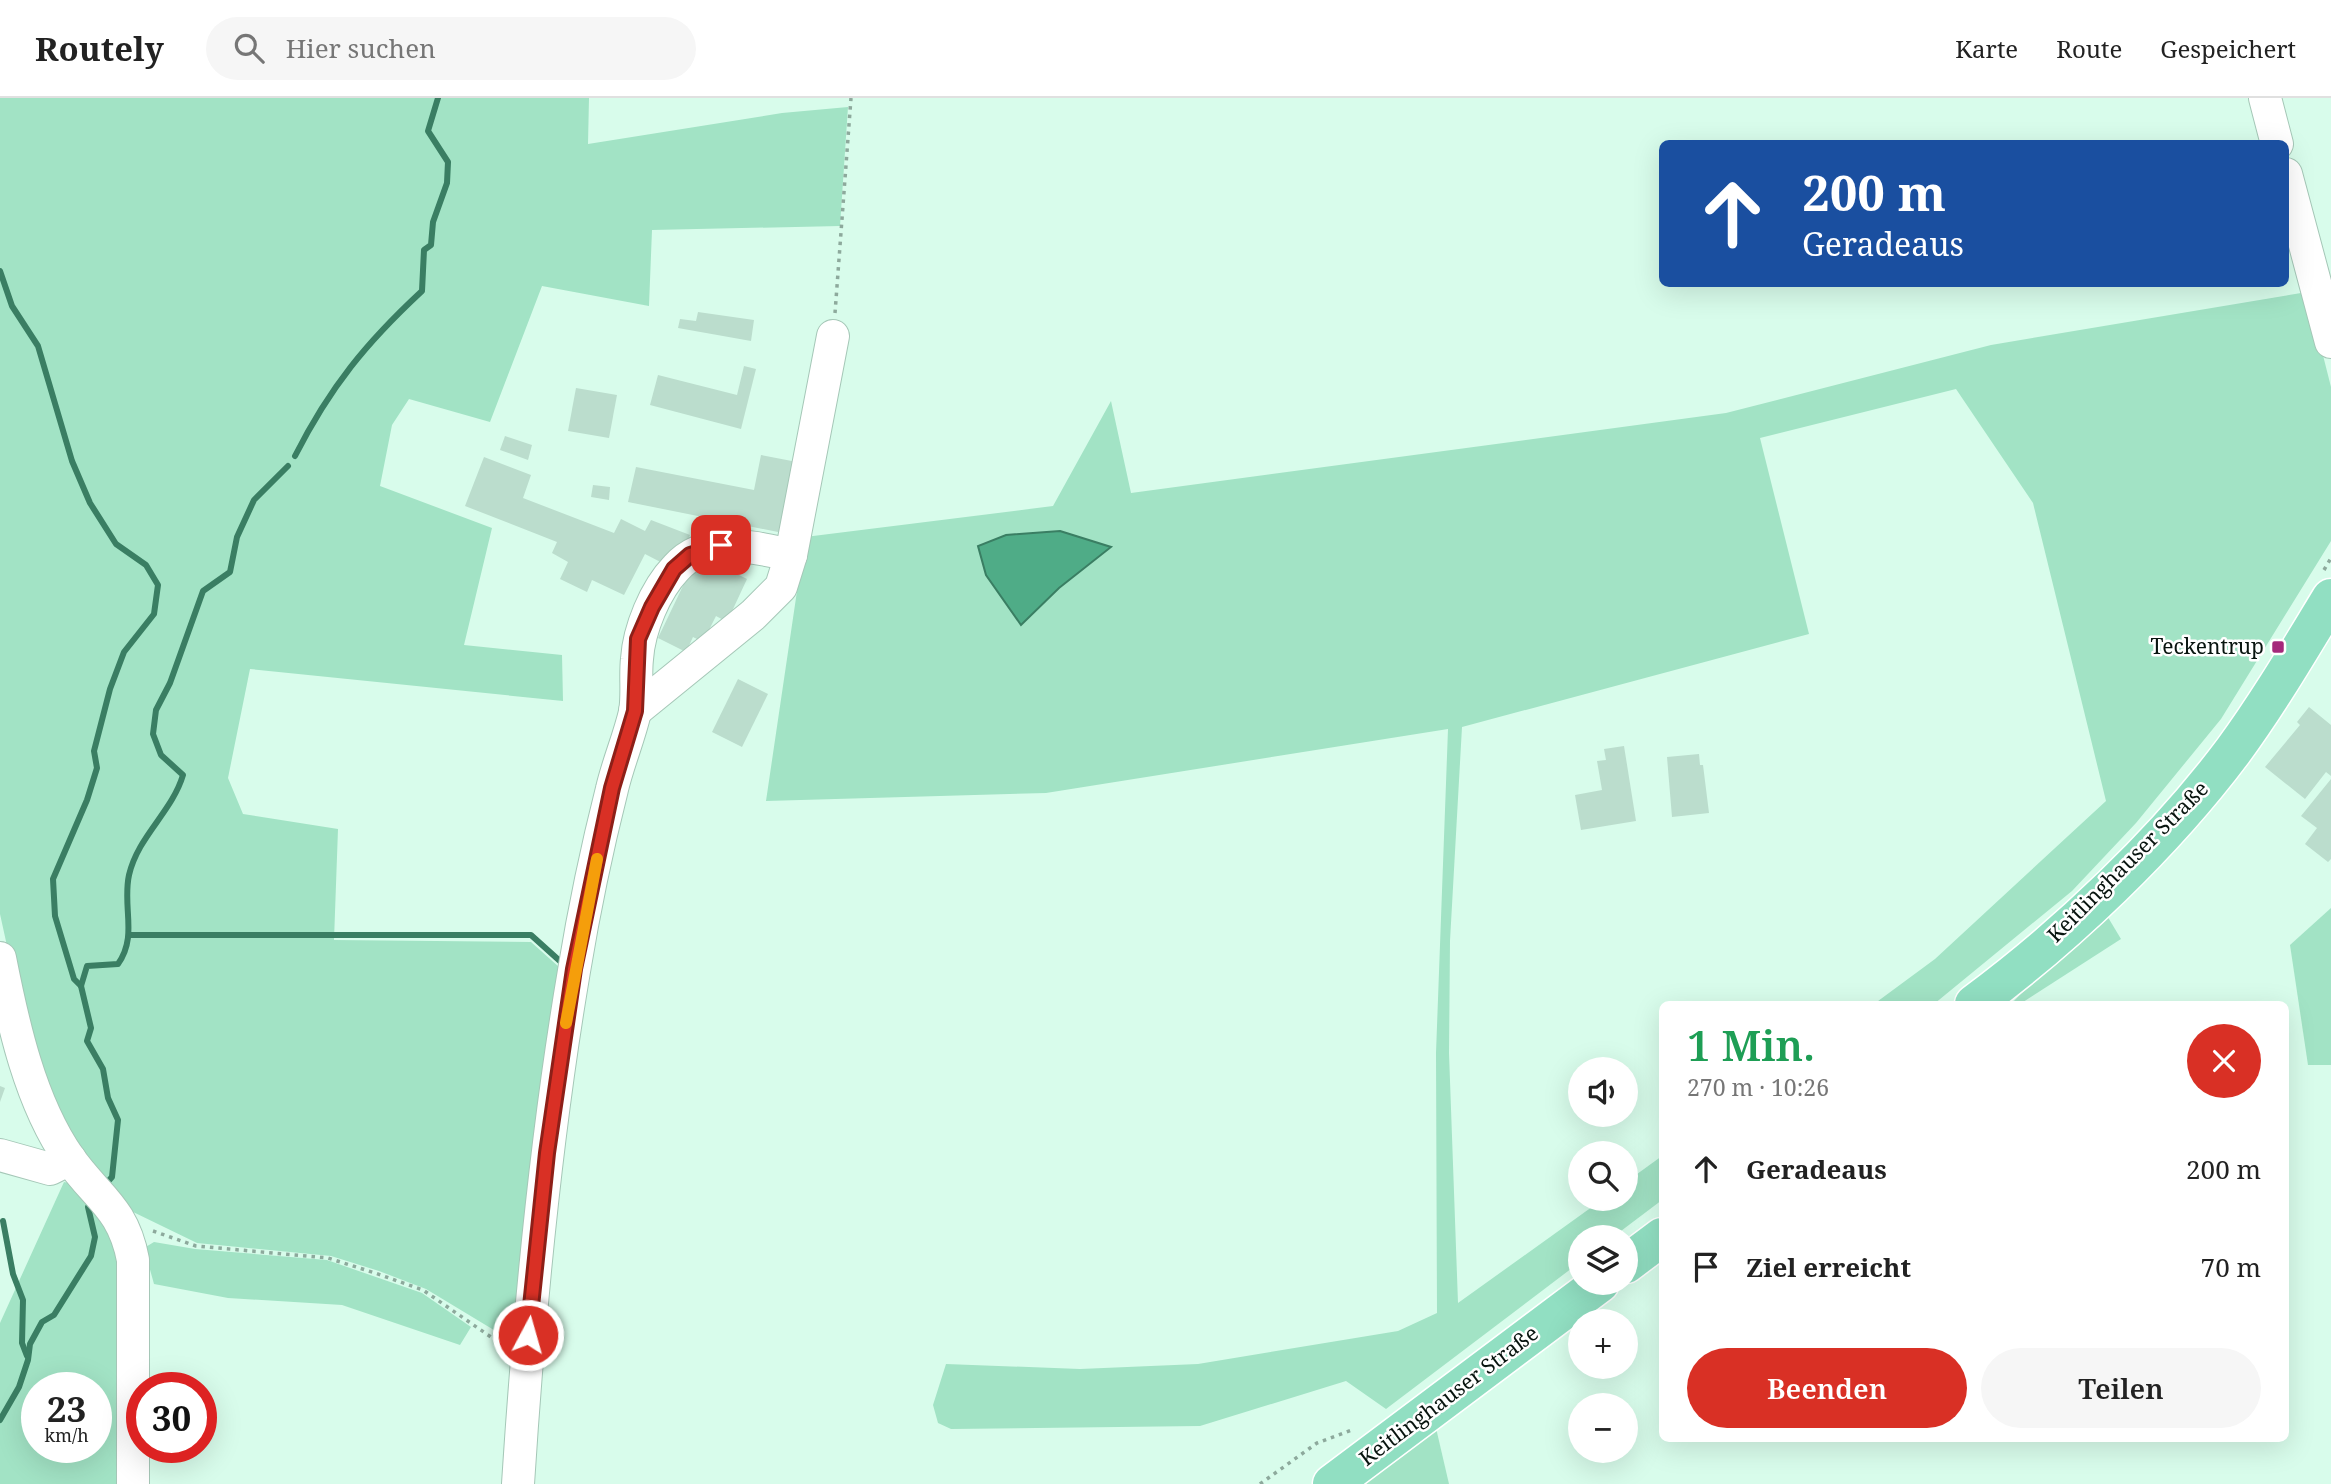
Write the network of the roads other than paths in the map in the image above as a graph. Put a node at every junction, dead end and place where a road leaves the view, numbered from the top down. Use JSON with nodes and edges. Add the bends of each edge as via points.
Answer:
{"nodes":[{"id":1,"x":2265,"y":98,"type":"edge"},
{"id":2,"x":2276,"y":140,"type":"edge"},
{"id":3,"x":2289,"y":185,"type":"edge"},
{"id":4,"x":832,"y":336,"type":"road end"},
{"id":5,"x":2331,"y":342,"type":"edge"},
{"id":6,"x":791,"y":555,"type":"junction"},
{"id":7,"x":2331,"y":598,"type":"edge"},
{"id":8,"x":635,"y":711,"type":"junction"},
{"id":9,"x":0,"y":958,"type":"edge"},
{"id":10,"x":1978,"y":1001,"type":"edge"},
{"id":11,"x":0,"y":1155,"type":"edge"},
{"id":12,"x":89,"y":1181,"type":"junction"},
{"id":13,"x":1659,"y":1239,"type":"edge"},
{"id":14,"x":1638,"y":1255,"type":"edge"},
{"id":15,"x":1584,"y":1295,"type":"edge"},
{"id":16,"x":133,"y":1484,"type":"edge"},
{"id":17,"x":517,"y":1484,"type":"edge"},
{"id":18,"x":1332,"y":1484,"type":"edge"}],
"edges":[{"from":1,"to":2,"type":"street"},
{"from":3,"to":5,"type":"street"},
{"from":4,"to":6,"type":"street"},
{"from":6,"to":8,"type":"street","via":[[781,587],[753,615]]},
{"from":6,"to":8,"type":"street","via":[[721,545],[690,555],[674,569],[638,639]]},
{"from":7,"to":10,"type":"main road","name":"Keitlinghauser Straße","via":[[2233,751],[2181,814],[2080,917]]},
{"from":8,"to":17,"type":"street","via":[[612,788],[574,969],[547,1153]]},
{"from":9,"to":12,"type":"street","via":[[42,1108]]},
{"from":11,"to":12,"type":"street"},
{"from":12,"to":16,"type":"street","via":[[128,1231],[133,1260]]},
{"from":13,"to":14,"type":"main road"},
{"from":15,"to":18,"type":"main road","name":"Keitlinghauser Straße"}]}
